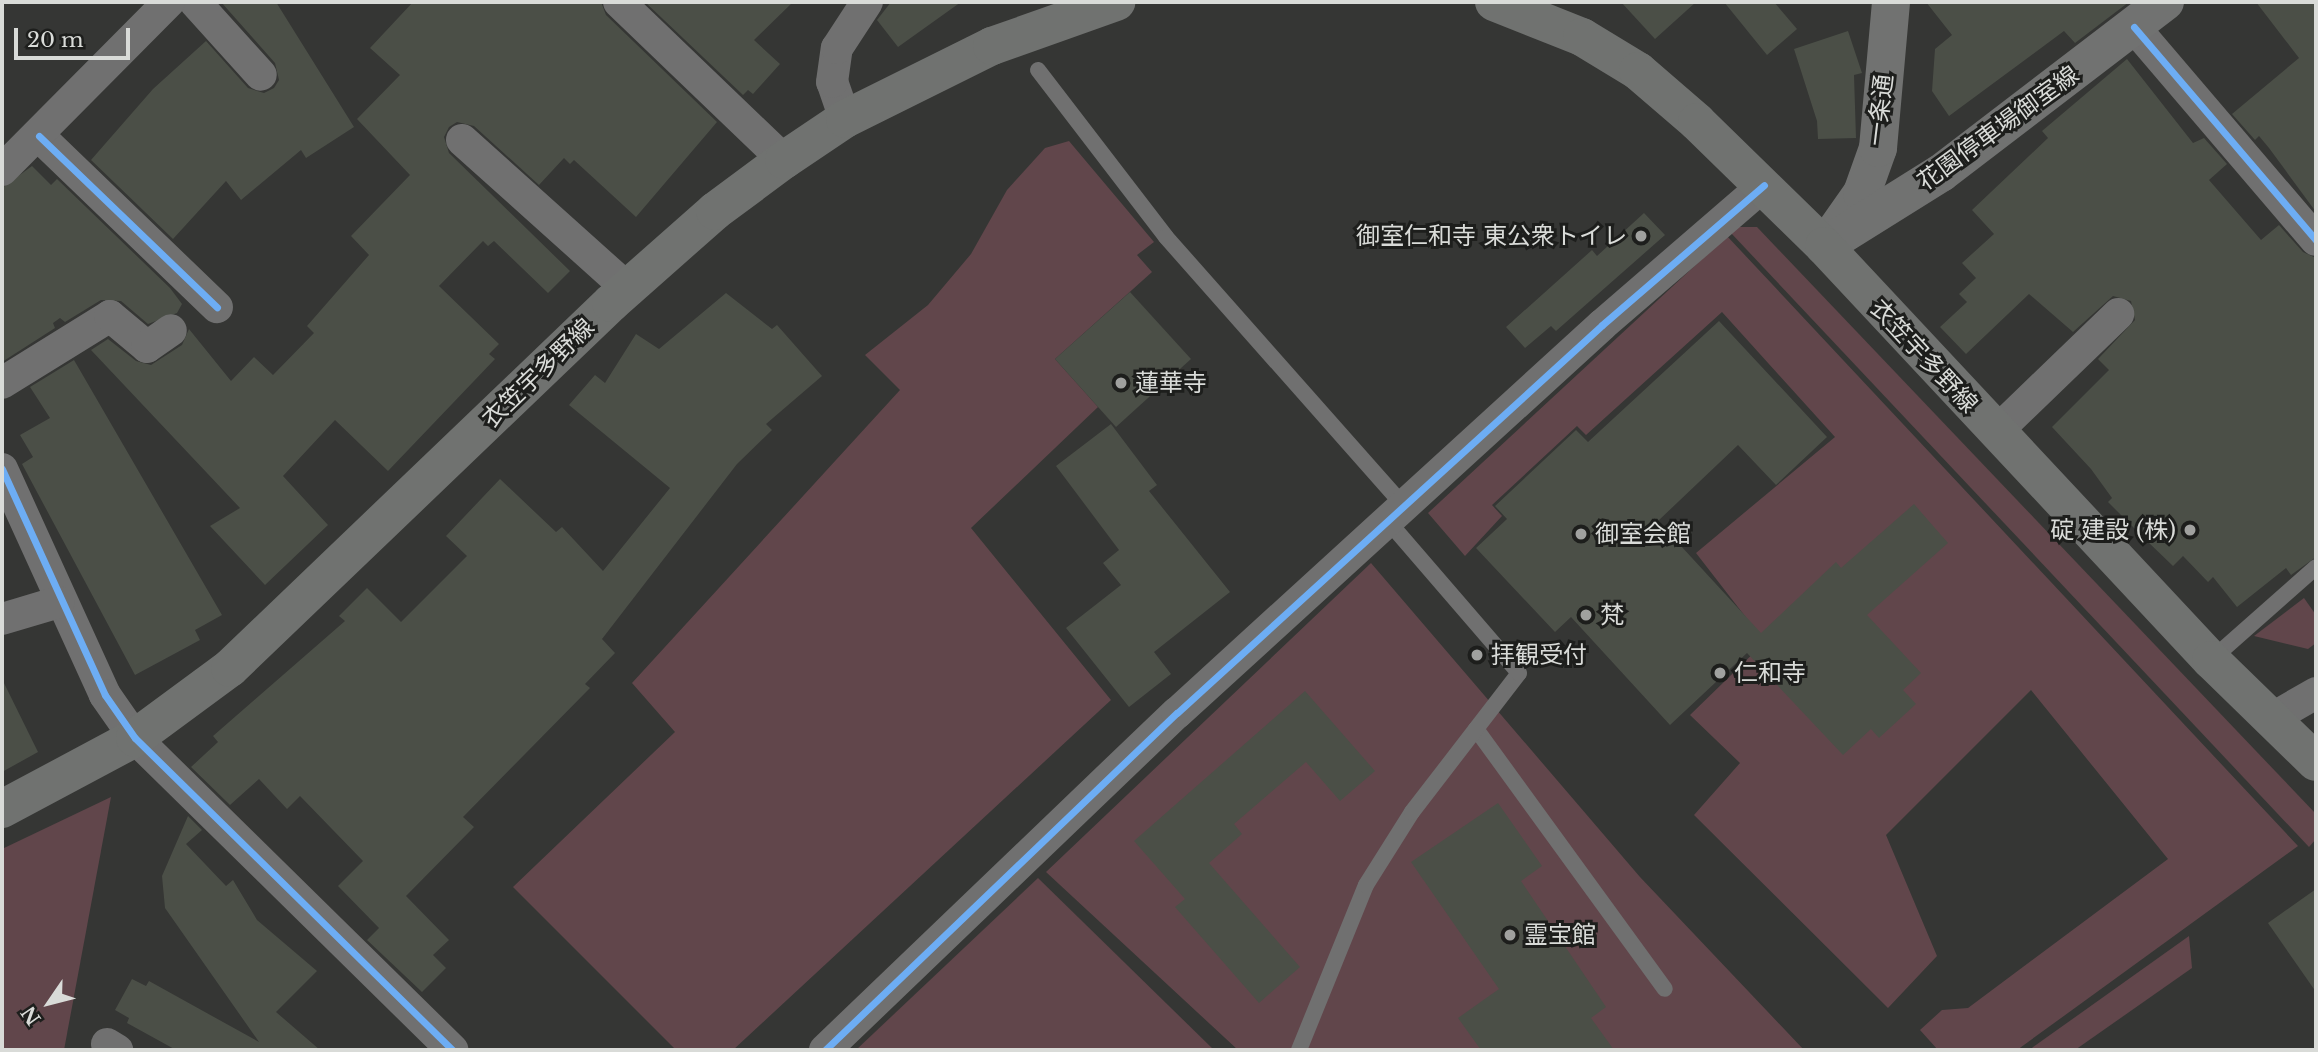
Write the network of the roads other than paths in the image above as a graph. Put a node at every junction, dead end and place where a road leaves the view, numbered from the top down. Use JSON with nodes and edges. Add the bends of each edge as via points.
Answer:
{"nodes":[{"id":1,"x":169,"y":2,"type":"edge"},
{"id":2,"x":195,"y":2,"type":"edge"},
{"id":3,"x":619,"y":2,"type":"edge"},
{"id":4,"x":867,"y":2,"type":"edge"},
{"id":5,"x":1116,"y":2,"type":"edge"},
{"id":6,"x":1494,"y":2,"type":"edge"},
{"id":7,"x":1891,"y":2,"type":"edge"},
{"id":8,"x":2165,"y":2,"type":"edge"},
{"id":9,"x":2134,"y":27,"type":"junction"},
{"id":10,"x":1038,"y":70,"type":"dead end"},
{"id":11,"x":261,"y":75,"type":"dead end"},
{"id":12,"x":845,"y":119,"type":"junction"},
{"id":13,"x":38,"y":136,"type":"junction"},
{"id":14,"x":462,"y":140,"type":"dead end"},
{"id":15,"x":785,"y":160,"type":"junction"},
{"id":16,"x":2,"y":170,"type":"edge"},
{"id":17,"x":1764,"y":185,"type":"junction"},
{"id":18,"x":2316,"y":240,"type":"edge"},
{"id":19,"x":1824,"y":246,"type":"junction"},
{"id":20,"x":627,"y":288,"type":"junction"},
{"id":21,"x":217,"y":307,"type":"dead end"},
{"id":22,"x":2118,"y":314,"type":"dead end"},
{"id":23,"x":171,"y":330,"type":"dead end"},
{"id":24,"x":2,"y":383,"type":"edge"},
{"id":25,"x":1996,"y":432,"type":"junction"},
{"id":26,"x":2,"y":469,"type":"edge"},
{"id":27,"x":1396,"y":514,"type":"junction"},
{"id":28,"x":2316,"y":567,"type":"edge"},
{"id":29,"x":59,"y":602,"type":"junction"},
{"id":30,"x":2,"y":619,"type":"edge"},
{"id":31,"x":2211,"y":660,"type":"junction"},
{"id":32,"x":2316,"y":693,"type":"edge"},
{"id":33,"x":2271,"y":719,"type":"junction"},
{"id":34,"x":1476,"y":729,"type":"junction"},
{"id":35,"x":135,"y":738,"type":"junction"},
{"id":36,"x":2316,"y":762,"type":"edge"},
{"id":37,"x":2,"y":809,"type":"edge"},
{"id":38,"x":1665,"y":989,"type":"dead end"},
{"id":39,"x":453,"y":1050,"type":"edge"},
{"id":40,"x":825,"y":1050,"type":"edge"},
{"id":41,"x":1299,"y":1050,"type":"edge"}],
"edges":[{"from":1,"to":13,"type":"street"},
{"from":2,"to":11,"type":"street"},
{"from":3,"to":15,"type":"street"},
{"from":4,"to":12,"type":"street","via":[[837,48],[832,82]]},
{"from":5,"to":12,"type":"main road","name":"衣笠宇多野線","via":[[992,46]]},
{"from":6,"to":17,"type":"main road","name":"衣笠宇多野線","via":[[1582,37],[1638,71]]},
{"from":7,"to":19,"type":"main road","name":"一条通","via":[[1878,148],[1862,193]]},
{"from":8,"to":9,"type":"main road","name":"花園停車場御室線"},
{"from":9,"to":18,"type":"street"},
{"from":9,"to":19,"type":"main road","name":"花園停車場御室線","via":[[1941,173]]},
{"from":10,"to":27,"type":"lane","via":[[1166,237]]},
{"from":12,"to":15,"type":"main road","name":"衣笠宇多野線"},
{"from":13,"to":16,"type":"street"},
{"from":13,"to":21,"type":"street"},
{"from":14,"to":20,"type":"street"},
{"from":15,"to":20,"type":"main road","name":"衣笠宇多野線"},
{"from":17,"to":19,"type":"main road","name":"衣笠宇多野線"},
{"from":17,"to":27,"type":"street"},
{"from":19,"to":25,"type":"main road","name":"衣笠宇多野線"},
{"from":20,"to":35,"type":"main road","name":"衣笠宇多野線","via":[[230,668]]},
{"from":22,"to":25,"type":"street"},
{"from":23,"to":24,"type":"street","via":[[147,347],[110,316]]},
{"from":25,"to":31,"type":"main road","name":"衣笠宇多野線"},
{"from":26,"to":29,"type":"street"},
{"from":27,"to":34,"type":"lane","via":[[1519,673]]},
{"from":27,"to":40,"type":"street","via":[[1001,877]]},
{"from":28,"to":31,"type":"lane"},
{"from":29,"to":30,"type":"street"},
{"from":29,"to":35,"type":"street","via":[[105,695]]},
{"from":31,"to":33,"type":"main road","name":"衣笠宇多野線"},
{"from":32,"to":33,"type":"street"},
{"from":33,"to":36,"type":"main road","name":"衣笠宇多野線"},
{"from":34,"to":38,"type":"lane"},
{"from":34,"to":41,"type":"lane","via":[[1412,812],[1366,885]]},
{"from":35,"to":37,"type":"main road","name":"衣笠宇多野線"},
{"from":35,"to":39,"type":"street"}]}
